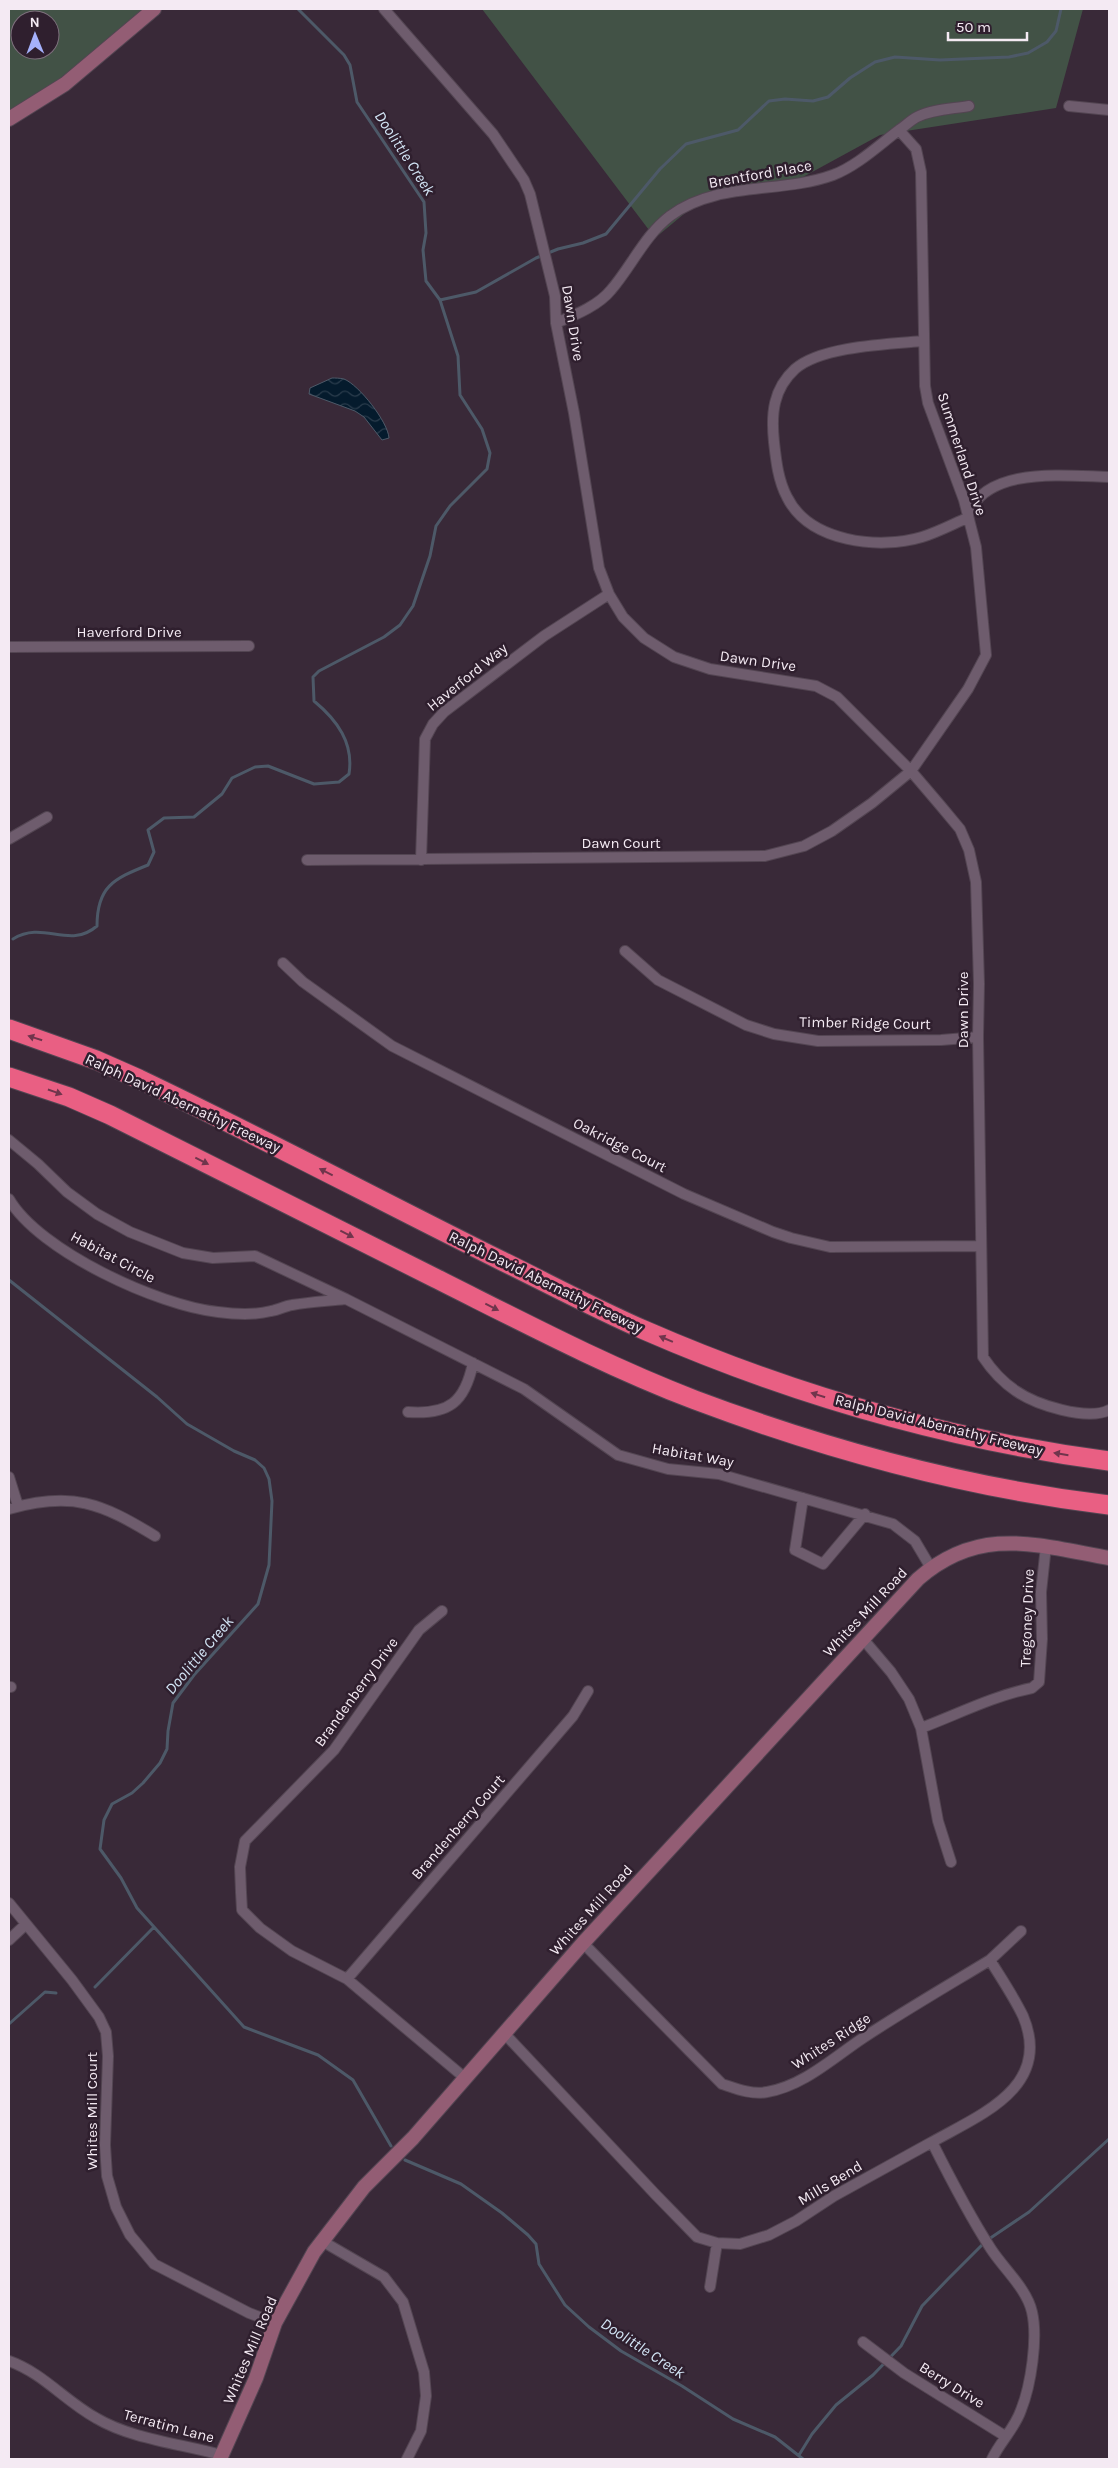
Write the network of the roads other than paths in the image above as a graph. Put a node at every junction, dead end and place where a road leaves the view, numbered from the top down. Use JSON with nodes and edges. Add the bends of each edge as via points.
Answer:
{"nodes":[{"id":1,"x":154,"y":9,"type":"edge"},
{"id":2,"x":384,"y":9,"type":"edge"},
{"id":3,"x":969,"y":106,"type":"dead end"},
{"id":4,"x":1069,"y":106,"type":"dead end"},
{"id":5,"x":1109,"y":110,"type":"edge"},
{"id":6,"x":9,"y":120,"type":"edge"},
{"id":7,"x":899,"y":130,"type":"junction"},
{"id":8,"x":556,"y":323,"type":"junction"},
{"id":9,"x":923,"y":341,"type":"junction"},
{"id":10,"x":1109,"y":477,"type":"edge"},
{"id":11,"x":967,"y":518,"type":"junction"},
{"id":12,"x":609,"y":594,"type":"junction"},
{"id":13,"x":249,"y":646,"type":"dead end"},
{"id":14,"x":9,"y":648,"type":"edge"},
{"id":15,"x":911,"y":771,"type":"junction"},
{"id":16,"x":46,"y":817,"type":"dead end"},
{"id":17,"x":9,"y":839,"type":"edge"},
{"id":18,"x":307,"y":860,"type":"dead end"},
{"id":19,"x":421,"y":860,"type":"junction"},
{"id":20,"x":625,"y":951,"type":"dead end"},
{"id":21,"x":283,"y":963,"type":"dead end"},
{"id":22,"x":9,"y":1029,"type":"edge"},
{"id":23,"x":978,"y":1037,"type":"junction"},
{"id":24,"x":9,"y":1077,"type":"edge"},
{"id":25,"x":9,"y":1140,"type":"edge"},
{"id":26,"x":9,"y":1199,"type":"edge"},
{"id":27,"x":980,"y":1246,"type":"junction"},
{"id":28,"x":346,"y":1298,"type":"junction"},
{"id":29,"x":473,"y":1363,"type":"junction"},
{"id":30,"x":1109,"y":1410,"type":"edge"},
{"id":31,"x":408,"y":1412,"type":"dead end"},
{"id":32,"x":1109,"y":1461,"type":"edge"},
{"id":33,"x":9,"y":1477,"type":"edge"},
{"id":34,"x":803,"y":1498,"type":"junction"},
{"id":35,"x":1109,"y":1505,"type":"edge"},
{"id":36,"x":13,"y":1507,"type":"edge"},
{"id":37,"x":865,"y":1514,"type":"junction"},
{"id":38,"x":155,"y":1536,"type":"dead end"},
{"id":39,"x":1046,"y":1546,"type":"junction"},
{"id":40,"x":1109,"y":1558,"type":"edge"},
{"id":41,"x":931,"y":1568,"type":"junction"},
{"id":42,"x":442,"y":1611,"type":"dead end"},
{"id":43,"x":863,"y":1639,"type":"junction"},
{"id":44,"x":588,"y":1691,"type":"dead end"},
{"id":45,"x":921,"y":1728,"type":"junction"},
{"id":46,"x":951,"y":1862,"type":"dead end"},
{"id":47,"x":9,"y":1903,"type":"edge"},
{"id":48,"x":25,"y":1925,"type":"junction"},
{"id":49,"x":1021,"y":1931,"type":"dead end"},
{"id":50,"x":9,"y":1940,"type":"edge"},
{"id":51,"x":583,"y":1943,"type":"junction"},
{"id":52,"x":990,"y":1960,"type":"junction"},
{"id":53,"x":347,"y":1979,"type":"junction"},
{"id":54,"x":504,"y":2033,"type":"junction"},
{"id":55,"x":465,"y":2078,"type":"junction"},
{"id":56,"x":932,"y":2142,"type":"junction"},
{"id":57,"x":322,"y":2241,"type":"junction"},
{"id":58,"x":717,"y":2242,"type":"junction"},
{"id":59,"x":710,"y":2287,"type":"dead end"},
{"id":60,"x":275,"y":2324,"type":"junction"},
{"id":61,"x":862,"y":2342,"type":"dead end"},
{"id":62,"x":9,"y":2361,"type":"edge"},
{"id":63,"x":1005,"y":2436,"type":"junction"},
{"id":64,"x":221,"y":2457,"type":"edge"},
{"id":65,"x":407,"y":2459,"type":"edge"},
{"id":66,"x":992,"y":2459,"type":"edge"}],
"edges":[{"from":1,"to":6,"type":"street","via":[[65,84]]},
{"from":2,"to":8,"type":"street","name":"Dawn Drive","via":[[493,134],[524,180],[553,287]]},
{"from":3,"to":7,"type":"street","name":"Brentford Place","via":[[916,117]]},
{"from":4,"to":5,"type":"street"},
{"from":7,"to":8,"type":"street","name":"Brentford Place","via":[[835,174],[808,183],[696,201],[669,216],[610,292],[584,310]]},
{"from":7,"to":9,"type":"street","name":"Summerland Drive","via":[[916,149],[921,172]]},
{"from":8,"to":12,"type":"street","name":"Dawn Drive","via":[[599,568]]},
{"from":9,"to":11,"type":"street","name":"Summerland Drive","via":[[928,403],[964,500]]},
{"from":9,"to":11,"type":"street","via":[[848,350],[811,360],[796,369],[779,389],[773,405],[781,482],[797,512],[819,529],[848,539],[893,542],[922,537]]},
{"from":10,"to":11,"type":"street","via":[[1018,478],[992,486],[978,498]]},
{"from":11,"to":15,"type":"street","name":"Summerland Drive","via":[[976,547],[986,655],[968,689]]},
{"from":12,"to":15,"type":"street","name":"Dawn Drive","via":[[623,617],[644,638],[674,657],[710,669],[816,686],[837,697]]},
{"from":12,"to":19,"type":"street","name":"Haverford Way","via":[[544,636],[444,712],[433,724],[425,739]]},
{"from":13,"to":14,"type":"street","name":"Haverford Drive"},
{"from":15,"to":19,"type":"street","name":"Dawn Court","via":[[872,804],[832,831],[804,846],[765,856]]},
{"from":15,"to":23,"type":"street","name":"Dawn Drive","via":[[960,829],[969,850],[976,882],[980,984]]},
{"from":16,"to":17,"type":"street"},
{"from":18,"to":19,"type":"street","name":"Dawn Court"},
{"from":20,"to":23,"type":"street","name":"Timber Ridge Court","via":[[658,980],[746,1025],[774,1034],[818,1040]]},
{"from":21,"to":27,"type":"street","name":"Oakridge Court","via":[[303,982],[392,1046],[684,1194],[773,1232],[830,1247]]},
{"from":32,"to":22,"type":"highway","name":"Ralph David Abernathy Freeway","one_way":true,"via":[[1035,1449],[905,1420],[846,1404],[706,1355],[642,1329],[543,1281],[139,1079]]},
{"from":23,"to":27,"type":"street","name":"Dawn Drive"},
{"from":24,"to":35,"type":"highway","one_way":true,"via":[[110,1115],[570,1346],[695,1400],[872,1458],[985,1484]]},
{"from":25,"to":28,"type":"street","name":"Habitat Circle","via":[[67,1192],[130,1232],[183,1252],[213,1258],[255,1256]]},
{"from":26,"to":28,"type":"street","name":"Habitat Circle","via":[[43,1235],[74,1255],[125,1284],[166,1300],[218,1312],[269,1312],[290,1305]]},
{"from":27,"to":30,"type":"street","name":"Dawn Drive","via":[[983,1357],[1016,1391],[1034,1401],[1063,1410],[1098,1414]]},
{"from":28,"to":29,"type":"street","name":"Habitat Way"},
{"from":29,"to":31,"type":"street","via":[[463,1394],[445,1409],[429,1413]]},
{"from":29,"to":34,"type":"street","name":"Habitat Way","via":[[524,1389],[618,1455],[668,1469],[719,1474]]},
{"from":33,"to":36,"type":"street"},
{"from":34,"to":37,"type":"street","name":"Habitat Way"},
{"from":34,"to":37,"type":"street","via":[[795,1550],[823,1564]]},
{"from":36,"to":38,"type":"street","via":[[42,1500],[75,1500],[105,1508]]},
{"from":37,"to":41,"type":"street","name":"Habitat Way","via":[[905,1532],[915,1541]]},
{"from":39,"to":40,"type":"street","name":"Whites Mill Road"},
{"from":39,"to":41,"type":"street","name":"Whites Mill Road","via":[[993,1543],[972,1547]]},
{"from":39,"to":45,"type":"street","name":"Tregoney Drive","via":[[1038,1682],[1032,1688],[991,1698]]},
{"from":41,"to":43,"type":"street","name":"Whites Mill Road"},
{"from":42,"to":53,"type":"street","name":"Brandenberry Drive","via":[[419,1630],[334,1750],[246,1840],[240,1868],[242,1910],[260,1928],[292,1951]]},
{"from":43,"to":45,"type":"street","via":[[909,1699]]},
{"from":43,"to":51,"type":"street","name":"Whites Mill Road"},
{"from":44,"to":53,"type":"street","name":"Brandenberry Court","via":[[573,1716]]},
{"from":45,"to":46,"type":"street","via":[[938,1821]]},
{"from":47,"to":48,"type":"street","name":"Whites Mill Court"},
{"from":48,"to":50,"type":"street"},
{"from":48,"to":60,"type":"street","name":"Whites Mill Court","via":[[72,1980],[106,2032],[108,2176],[116,2207],[130,2235],[154,2264]]},
{"from":49,"to":52,"type":"street","name":"Whites Ridge"},
{"from":51,"to":52,"type":"street","name":"Whites Ridge","via":[[722,2084],[766,2093],[786,2088],[813,2073]]},
{"from":51,"to":54,"type":"street","name":"Whites Mill Road"},
{"from":52,"to":56,"type":"street","via":[[1019,2007],[1028,2030],[1029,2050],[1024,2071],[1017,2086],[1005,2099]]},
{"from":53,"to":55,"type":"street","name":"Brandenberry Drive"},
{"from":54,"to":55,"type":"street","name":"Whites Mill Road"},
{"from":54,"to":58,"type":"street","name":"Mills Bend","via":[[697,2236]]},
{"from":55,"to":57,"type":"street","name":"Whites Mill Road","via":[[413,2138],[364,2187]]},
{"from":56,"to":58,"type":"street","name":"Mills Bend","via":[[769,2235],[740,2244]]},
{"from":56,"to":63,"type":"street","via":[[970,2215],[1021,2289],[1032,2313],[1032,2358],[1026,2392],[1021,2412]]},
{"from":57,"to":60,"type":"street","name":"Whites Mill Road"},
{"from":57,"to":65,"type":"street","via":[[384,2276],[404,2302],[424,2372],[426,2396],[421,2431]]},
{"from":58,"to":59,"type":"street"},
{"from":60,"to":64,"type":"street","name":"Whites Mill Road","via":[[256,2378]]},
{"from":61,"to":63,"type":"street","name":"Berry Drive","via":[[910,2377]]},
{"from":62,"to":64,"type":"street","name":"Terratim Lane","via":[[38,2375],[109,2425]]},
{"from":63,"to":66,"type":"street"}]}
